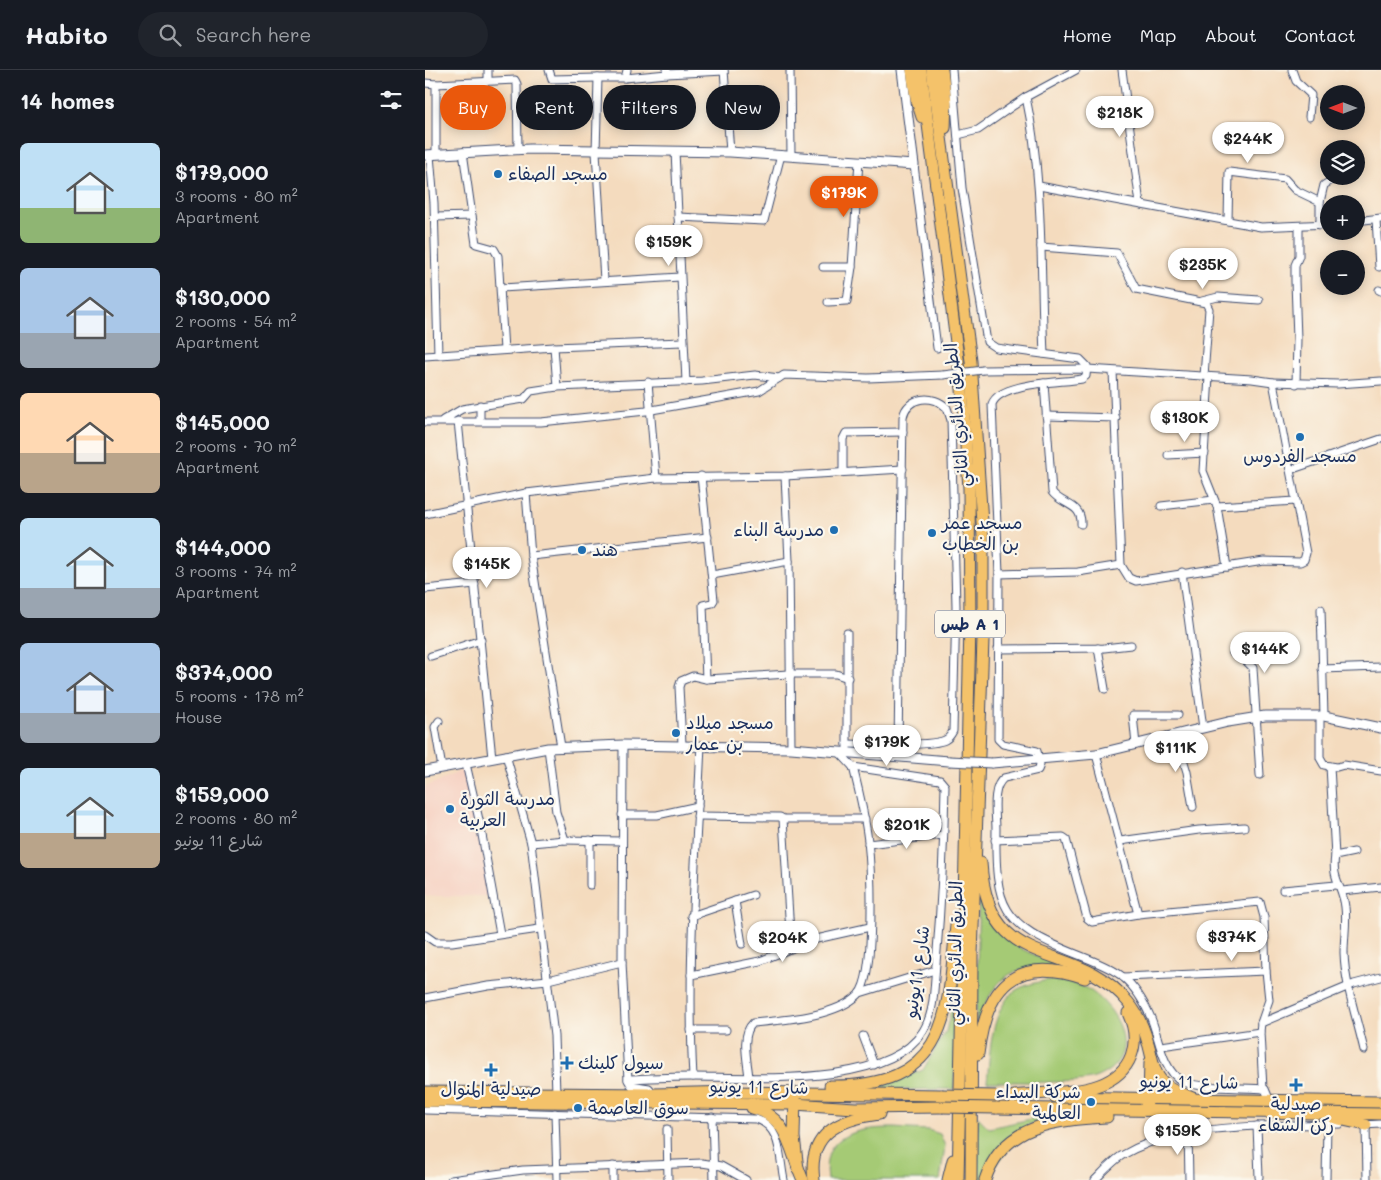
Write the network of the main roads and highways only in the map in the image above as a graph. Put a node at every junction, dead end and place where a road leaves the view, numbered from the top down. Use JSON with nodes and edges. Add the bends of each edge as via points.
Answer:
{"nodes":[{"id":1,"x":912,"y":70,"type":"edge"},
{"id":2,"x":921,"y":70,"type":"edge"},
{"id":3,"x":932,"y":70,"type":"edge"},
{"id":4,"x":942,"y":70,"type":"edge"},
{"id":5,"x":929,"y":130,"type":"junction"},
{"id":6,"x":942,"y":144,"type":"junction"},
{"id":7,"x":977,"y":774,"type":"junction"},
{"id":8,"x":966,"y":821,"type":"junction"},
{"id":9,"x":961,"y":1036,"type":"junction"},
{"id":10,"x":1148,"y":1042,"type":"junction"},
{"id":11,"x":972,"y":1085,"type":"junction"},
{"id":12,"x":425,"y":1092,"type":"edge"},
{"id":13,"x":1014,"y":1096,"type":"junction"},
{"id":14,"x":1149,"y":1098,"type":"junction"},
{"id":15,"x":1193,"y":1098,"type":"junction"},
{"id":16,"x":795,"y":1099,"type":"junction"},
{"id":17,"x":425,"y":1101,"type":"edge"},
{"id":18,"x":942,"y":1101,"type":"junction"},
{"id":19,"x":1381,"y":1102,"type":"edge"},
{"id":20,"x":633,"y":1103,"type":"junction"},
{"id":21,"x":738,"y":1105,"type":"junction"},
{"id":22,"x":917,"y":1108,"type":"junction"},
{"id":23,"x":1142,"y":1112,"type":"junction"},
{"id":24,"x":1310,"y":1112,"type":"junction"},
{"id":25,"x":612,"y":1114,"type":"road end"},
{"id":26,"x":1381,"y":1114,"type":"edge"},
{"id":27,"x":1366,"y":1125,"type":"road end"},
{"id":28,"x":798,"y":1169,"type":"junction"},
{"id":29,"x":803,"y":1180,"type":"edge"},
{"id":30,"x":814,"y":1180,"type":"edge"},
{"id":31,"x":948,"y":1180,"type":"edge"},
{"id":32,"x":958,"y":1180,"type":"edge"},
{"id":33,"x":971,"y":1180,"type":"edge"},
{"id":34,"x":985,"y":1180,"type":"edge"}],
"edges":[{"from":1,"to":5,"type":"highway","via":[[918,106]]},
{"from":2,"to":5,"type":"highway","name":"الطريق الدائري الثاني","number":"طس A 1"},
{"from":3,"to":6,"type":"highway","name":"الطريق الدائري الثاني","number":"طس A 1"},
{"from":4,"to":6,"type":"highway","via":[[946,110]]},
{"from":5,"to":8,"type":"highway","name":"الطريق الدائري الثاني","number":"طس A 1","via":[[966,430],[970,554]]},
{"from":6,"to":7,"type":"highway","name":"الطريق الدائري الثاني","number":"طس A 1","via":[[971,361],[981,483],[983,639]]},
{"from":7,"to":10,"type":"highway","via":[[981,877],[991,915],[1017,941],[1108,982],[1135,1010]]},
{"from":7,"to":11,"type":"highway","name":"الطريق الدائري الثاني","number":"طس A 1","via":[[971,964]]},
{"from":8,"to":9,"type":"highway","name":"الطريق الدائري الثاني","number":"طس A 1"},
{"from":8,"to":16,"type":"highway","via":[[948,998],[939,1030],[925,1055],[912,1068],[881,1082],[802,1086],[797,1088]]},
{"from":9,"to":31,"type":"highway","via":[[955,1147]]},
{"from":9,"to":32,"type":"highway","name":"الطريق الدائري الثاني","number":"طس A 1"},
{"from":10,"to":14,"type":"highway"},
{"from":10,"to":15,"type":"highway","via":[[1161,1081]]},
{"from":11,"to":13,"type":"highway","via":[[989,1004],[1012,978],[1043,970],[1073,974],[1101,986],[1126,1009],[1136,1040],[1126,1066],[1114,1077],[1081,1089]]},
{"from":11,"to":33,"type":"highway","name":"الطريق الدائري الثاني","number":"طس A 1"},
{"from":12,"to":16,"type":"highway","name":"شارع 11 يونيو","via":[[736,1092]]},
{"from":13,"to":14,"type":"highway","name":"شارع 11 يونيو"},
{"from":13,"to":18,"type":"highway","name":"شارع 11 يونيو","bridge":true},
{"from":14,"to":15,"type":"highway","name":"شارع 11 يونيو"},
{"from":14,"to":23,"type":"highway"},
{"from":15,"to":19,"type":"highway","name":"شارع 11 يونيو"},
{"from":16,"to":18,"type":"highway","name":"شارع 11 يونيو"},
{"from":16,"to":21,"type":"highway","name":"شارع 11 يونيو"},
{"from":16,"to":22,"type":"highway","name":"شارع 11 يونيو","via":[[855,1108]]},
{"from":16,"to":28,"type":"highway"},
{"from":17,"to":20,"type":"highway","name":"شارع 11 يونيو"},
{"from":18,"to":22,"type":"highway","name":"شارع 11 يونيو"},
{"from":18,"to":23,"type":"highway","name":"شارع 11 يونيو","bridge":true,"via":[[996,1108]]},
{"from":20,"to":21,"type":"highway","name":"شارع 11 يونيو"},
{"from":20,"to":25,"type":"highway","via":[[616,1109]]},
{"from":21,"to":28,"type":"highway","via":[[767,1112],[778,1121]]},
{"from":22,"to":30,"type":"highway","via":[[858,1116],[836,1126],[816,1148],[812,1167]]},
{"from":23,"to":24,"type":"highway","name":"شارع 11 يونيو"},
{"from":23,"to":34,"type":"highway","via":[[1134,1116],[1062,1120],[1025,1131],[1001,1152]]},
{"from":24,"to":26,"type":"highway","name":"شارع 11 يونيو"},
{"from":24,"to":27,"type":"highway"},
{"from":28,"to":29,"type":"highway"}]}
